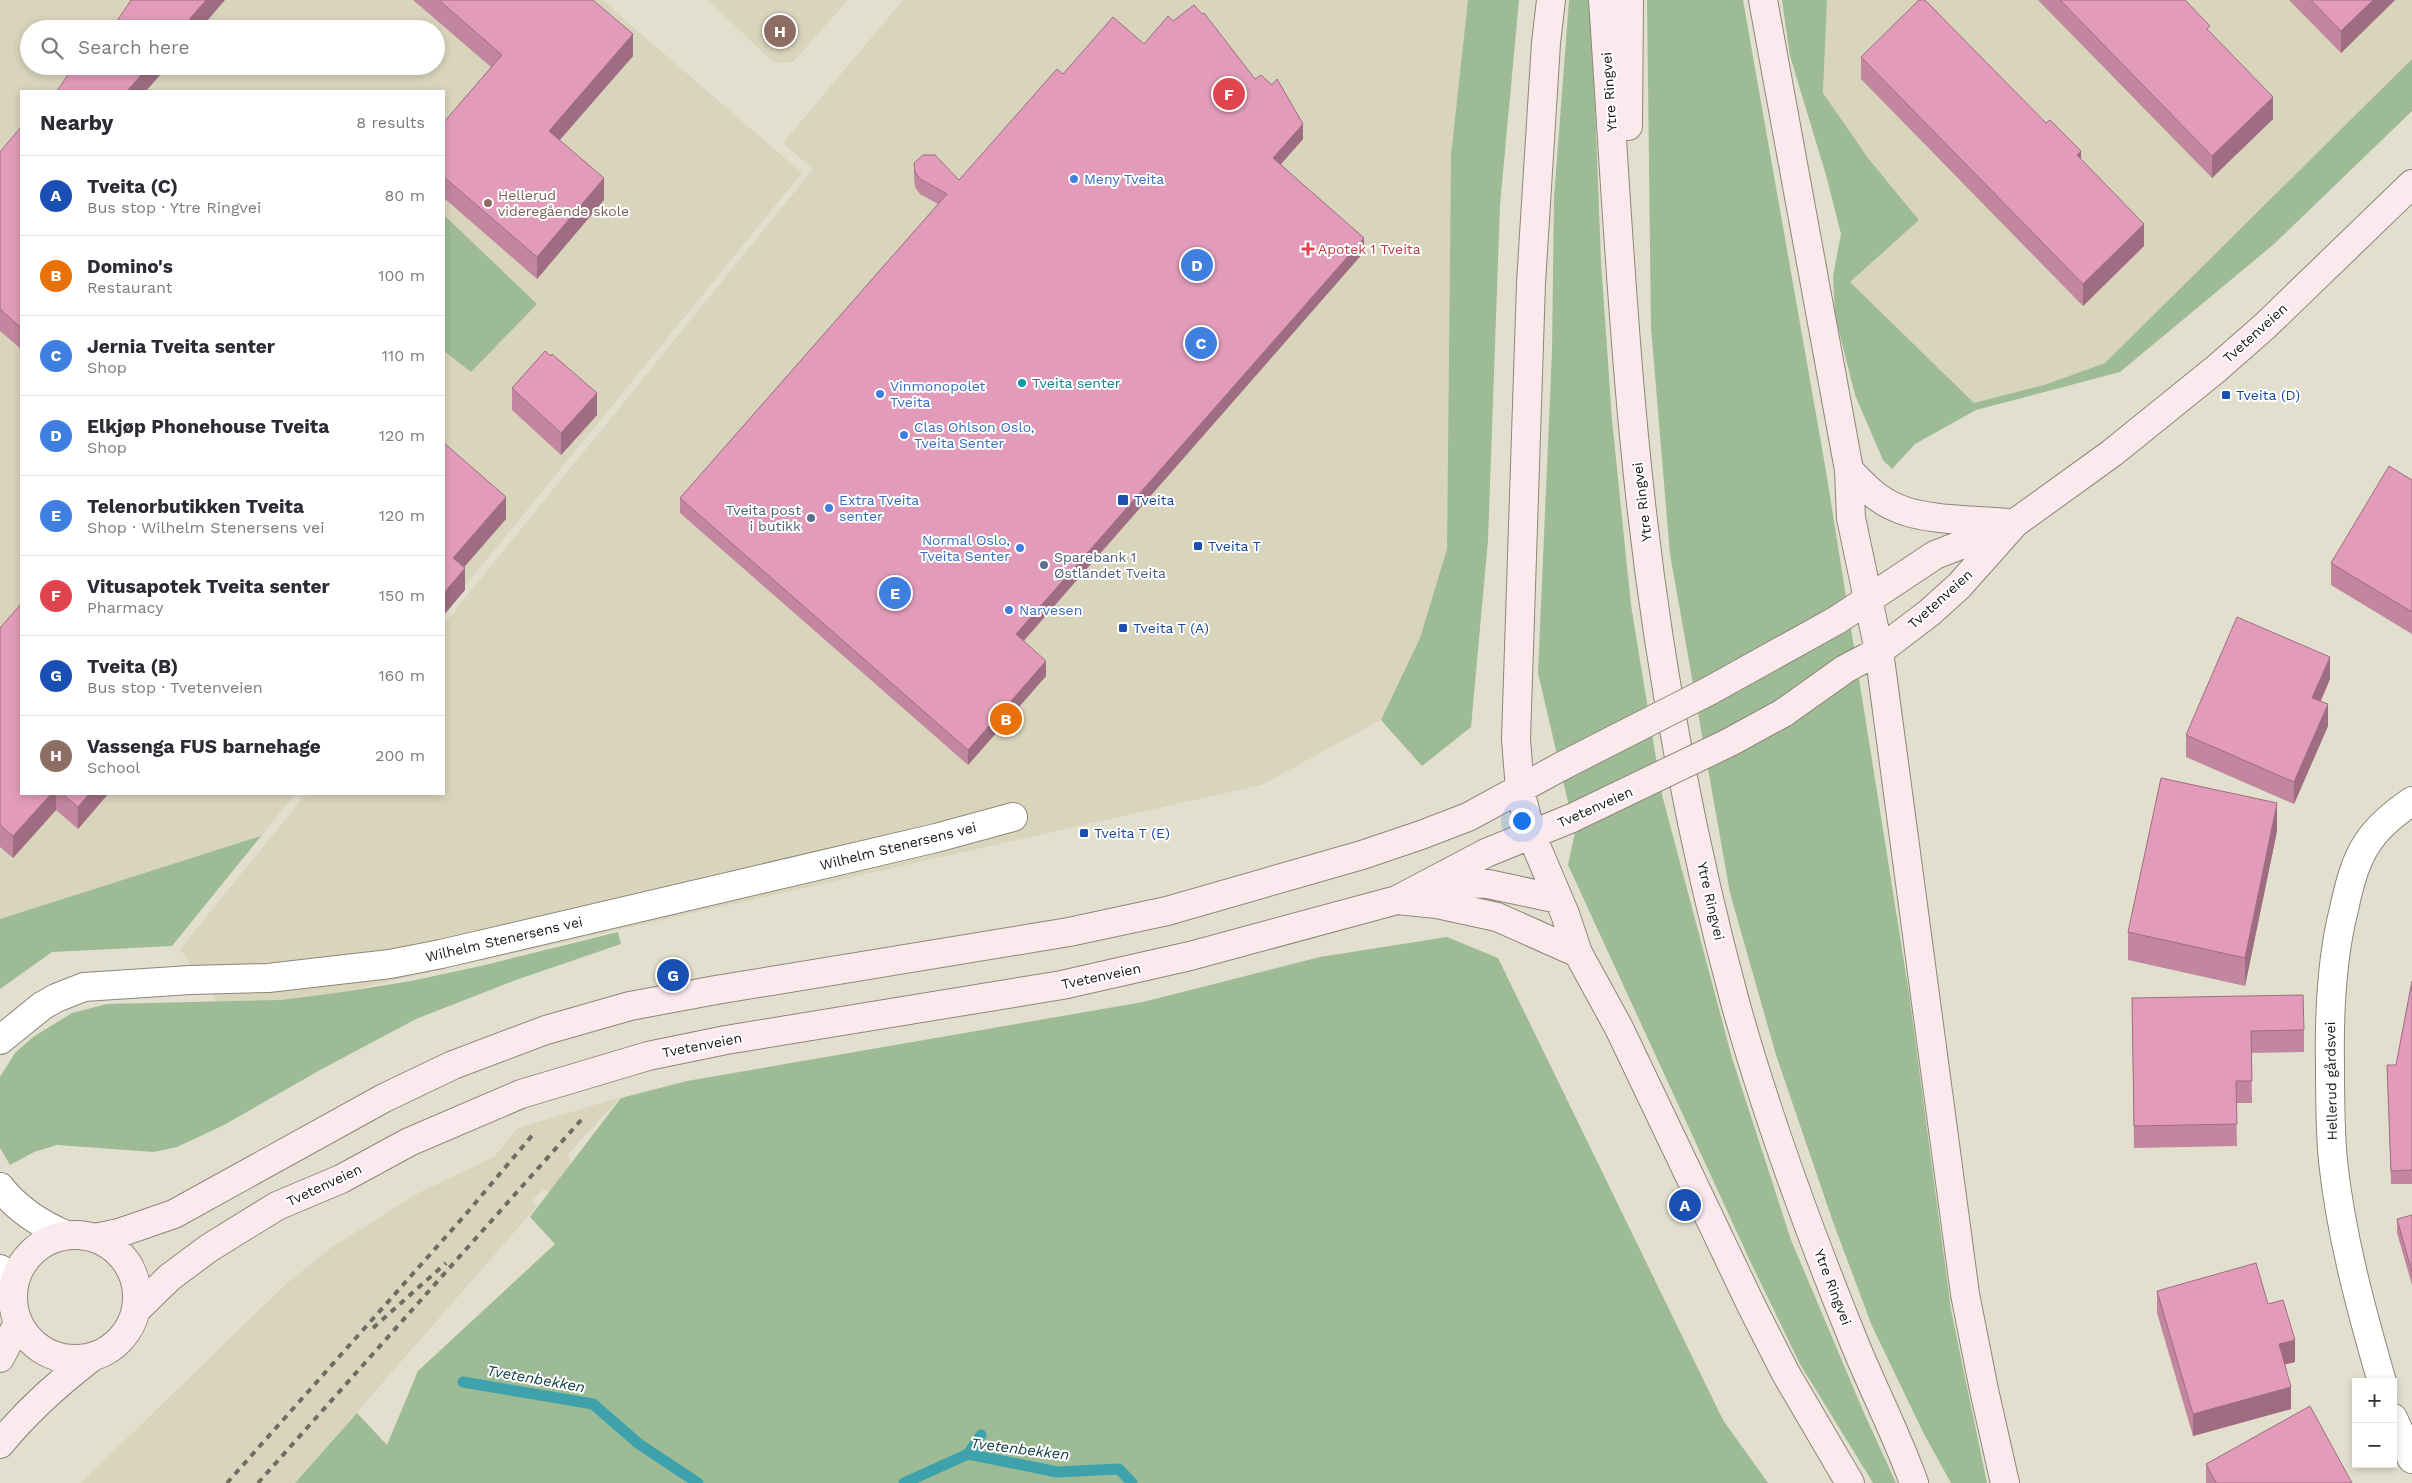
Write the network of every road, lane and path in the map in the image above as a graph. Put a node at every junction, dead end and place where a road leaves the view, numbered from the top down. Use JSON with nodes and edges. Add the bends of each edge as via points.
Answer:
{"nodes":[{"id":1,"x":1551,"y":0,"type":"edge"},
{"id":2,"x":1603,"y":0,"type":"edge"},
{"id":3,"x":1629,"y":0,"type":"edge"},
{"id":4,"x":1763,"y":0,"type":"edge"},
{"id":5,"x":2412,"y":184,"type":"edge"},
{"id":6,"x":1626,"y":335,"type":"junction"},
{"id":7,"x":1849,"y":470,"type":"junction"},
{"id":8,"x":2015,"y":523,"type":"junction"},
{"id":9,"x":1868,"y":598,"type":"junction"},
{"id":10,"x":1879,"y":652,"type":"junction"},
{"id":11,"x":1520,"y":790,"type":"junction"},
{"id":12,"x":2412,"y":801,"type":"edge"},
{"id":13,"x":1014,"y":817,"type":"dead end"},
{"id":14,"x":1531,"y":834,"type":"junction"},
{"id":15,"x":1435,"y":882,"type":"junction"},
{"id":16,"x":1558,"y":899,"type":"junction"},
{"id":17,"x":1397,"y":900,"type":"junction"},
{"id":18,"x":1578,"y":953,"type":"junction"},
{"id":19,"x":0,"y":1040,"type":"edge"},
{"id":20,"x":0,"y":1187,"type":"edge"},
{"id":21,"x":66,"y":1235,"type":"junction"},
{"id":22,"x":95,"y":1238,"type":"junction"},
{"id":23,"x":6,"y":1278,"type":"edge"},
{"id":24,"x":136,"y":1310,"type":"junction"},
{"id":25,"x":18,"y":1323,"type":"junction"},
{"id":26,"x":0,"y":1358,"type":"edge"},
{"id":27,"x":91,"y":1358,"type":"junction"},
{"id":28,"x":2381,"y":1378,"type":"edge"},
{"id":29,"x":2395,"y":1423,"type":"edge"},
{"id":30,"x":1899,"y":1442,"type":"junction"},
{"id":31,"x":0,"y":1444,"type":"edge"},
{"id":32,"x":2412,"y":1459,"type":"edge"},
{"id":33,"x":1850,"y":1483,"type":"edge"},
{"id":34,"x":1914,"y":1483,"type":"edge"},
{"id":35,"x":1926,"y":1483,"type":"edge"},
{"id":36,"x":2005,"y":1483,"type":"edge"}],
"edges":[{"from":1,"to":11,"type":"main road","via":[[1532,283],[1516,739]]},
{"from":2,"to":6,"type":"main road","name":"Ytre Ringvei"},
{"from":3,"to":6,"type":"main road","name":"Ytre Ringvei"},
{"from":4,"to":7,"type":"main road"},
{"from":5,"to":8,"type":"main road","name":"Tvetenveien","via":[[2216,369],[2112,453]]},
{"from":6,"to":30,"type":"main road","name":"Ytre Ringvei","via":[[1634,435],[1658,634],[1675,737],[1716,925],[1739,1013],[1804,1212],[1862,1362]]},
{"from":7,"to":8,"type":"main road","via":[[1868,491],[1898,509],[1925,515]]},
{"from":7,"to":9,"type":"main road","via":[[1851,518]]},
{"from":8,"to":9,"type":"main road","name":"Tvetenveien","via":[[1935,555]]},
{"from":8,"to":10,"type":"main road","name":"Tvetenveien","via":[[1959,586]]},
{"from":9,"to":10,"type":"main road"},
{"from":9,"to":11,"type":"main road","name":"Tvetenveien","bridge":true,"via":[[1838,620],[1733,679]]},
{"from":10,"to":14,"type":"main road","name":"Tvetenveien","bridge":true,"via":[[1845,669],[1783,713],[1730,742],[1572,818]]},
{"from":10,"to":36,"type":"main road","via":[[1965,1294]]},
{"from":11,"to":14,"type":"main road"},
{"from":11,"to":22,"type":"main road","name":"Tvetenveien","via":[[1468,817],[1362,855],[1166,910],[1069,932],[697,993],[630,1006],[564,1025],[453,1065],[401,1090],[174,1214]]},
{"from":12,"to":28,"type":"street","name":"Hellerud gårdsvei","via":[[2380,827],[2359,858],[2335,950],[2329,1036],[2333,1160],[2340,1209],[2364,1321]]},
{"from":13,"to":19,"type":"street","name":"Wilhelm Stenersens vei","via":[[936,838],[390,964],[268,978],[84,987],[42,1006]]},
{"from":14,"to":15,"type":"main road","name":"Tvetenveien","via":[[1486,853]]},
{"from":14,"to":16,"type":"main road"},
{"from":15,"to":16,"type":"main road","via":[[1496,885]]},
{"from":15,"to":17,"type":"main road","name":"Tvetenveien"},
{"from":16,"to":18,"type":"main road"},
{"from":17,"to":18,"type":"main road","via":[[1437,904],[1497,917]]},
{"from":17,"to":24,"type":"main road","name":"Tvetenveien","via":[[1120,972],[976,1000],[726,1040],[648,1056],[563,1080],[480,1109],[277,1206],[209,1248],[170,1277]]},
{"from":18,"to":33,"type":"main road","via":[[1619,1028],[1772,1348]]},
{"from":20,"to":21,"type":"street","via":[[26,1213]]},
{"from":21,"to":22,"type":"main road","name":"Tvetenveien"},
{"from":21,"to":23,"type":"main road","name":"Tvetenveien","via":[[47,1241]]},
{"from":22,"to":24,"type":"main road","name":"Tvetenveien","via":[[120,1254],[129,1266],[138,1294]]},
{"from":23,"to":25,"type":"main road","name":"Tvetenveien"},
{"from":24,"to":27,"type":"main road","name":"Tvetenveien","via":[[132,1323],[116,1345]]},
{"from":25,"to":26,"type":"main road"},
{"from":25,"to":27,"type":"main road","name":"Tvetenveien","via":[[25,1336],[48,1354],[62,1359]]},
{"from":27,"to":31,"type":"main road","name":"Tvetenveien","via":[[20,1419]]},
{"from":29,"to":32,"type":"street"},
{"from":30,"to":34,"type":"main road","name":"Ytre Ringvei"},
{"from":30,"to":35,"type":"main road","name":"Ytre Ringvei"}]}
